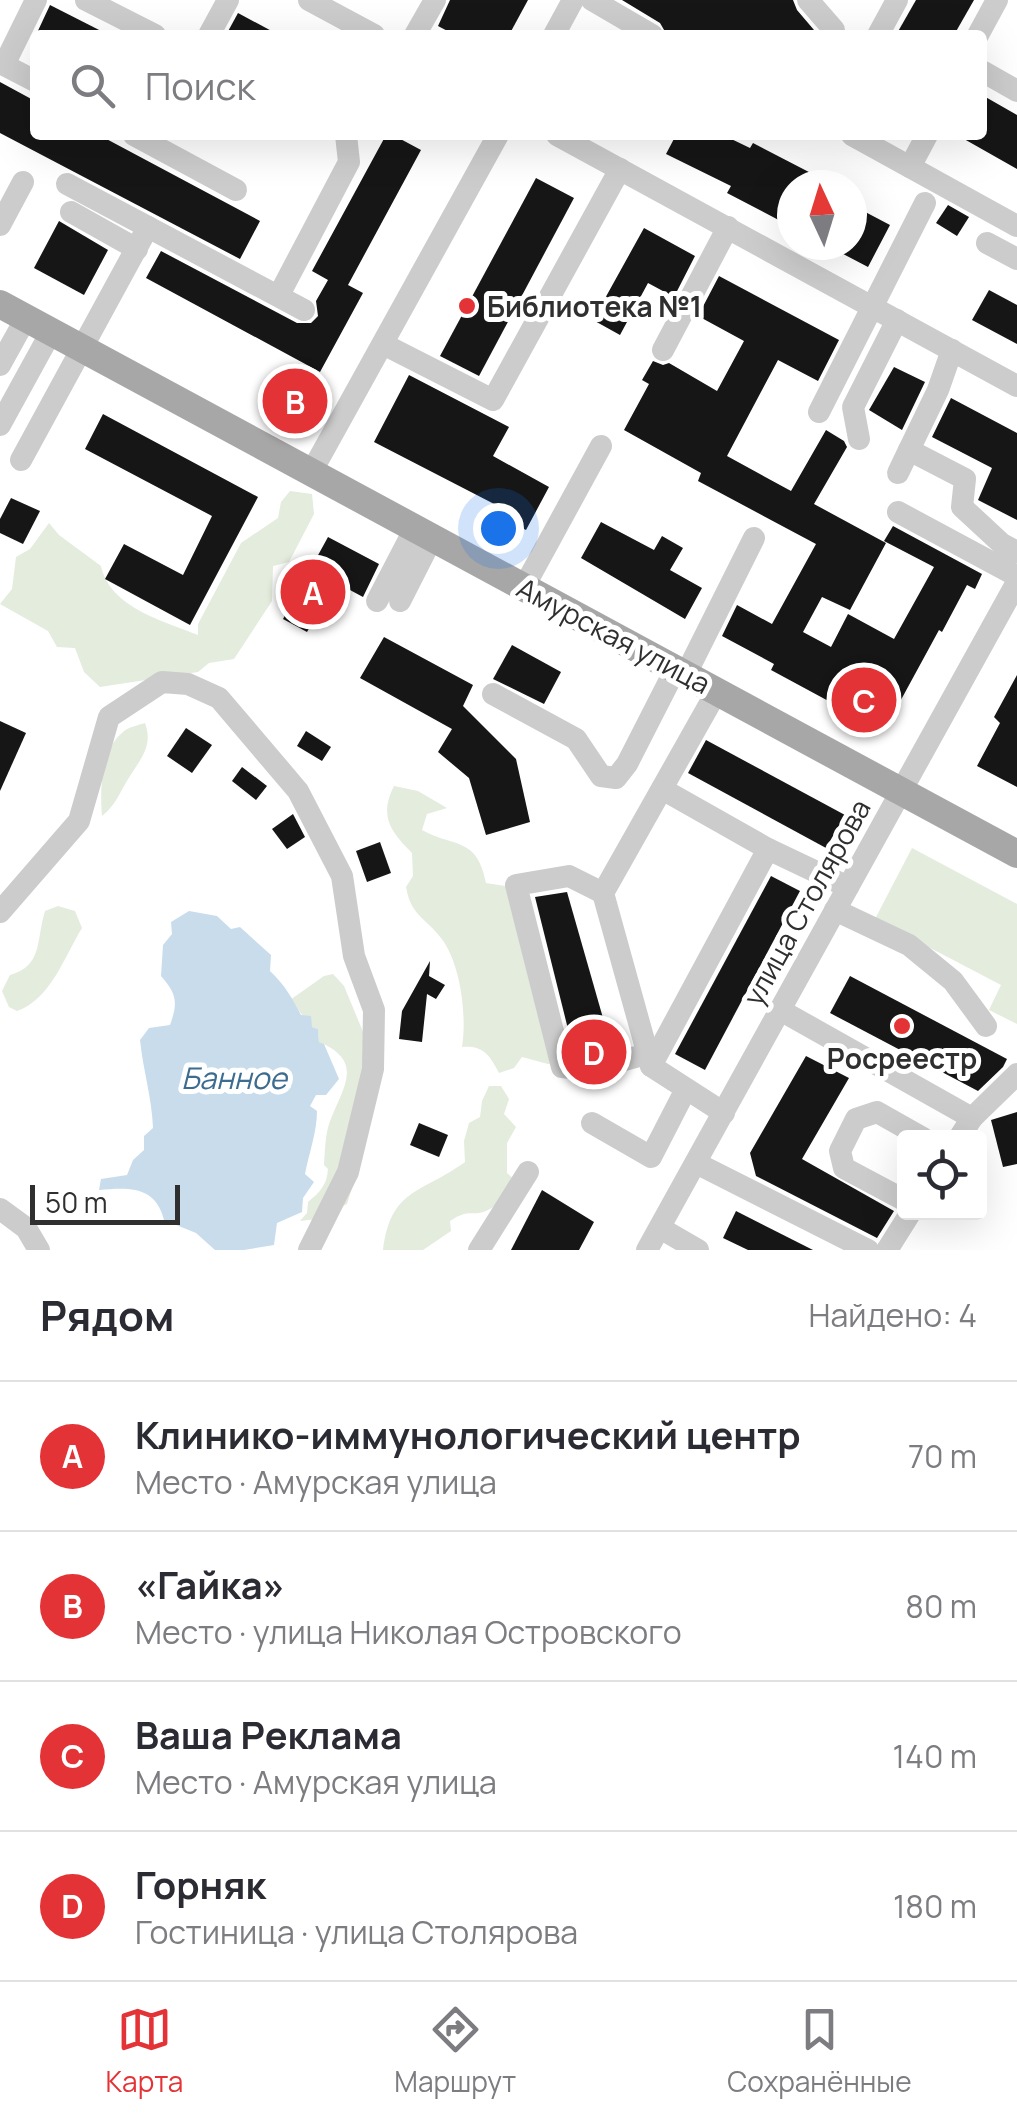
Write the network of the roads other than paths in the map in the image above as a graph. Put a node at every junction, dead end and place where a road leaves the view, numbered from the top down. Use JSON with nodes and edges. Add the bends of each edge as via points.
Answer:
{"nodes":[{"id":1,"x":36,"y":0,"type":"edge"},
{"id":2,"x":86,"y":0,"type":"edge"},
{"id":3,"x":228,"y":0,"type":"edge"},
{"id":4,"x":310,"y":0,"type":"edge"},
{"id":5,"x":436,"y":0,"type":"edge"},
{"id":6,"x":573,"y":0,"type":"edge"},
{"id":7,"x":592,"y":0,"type":"edge"},
{"id":8,"x":808,"y":0,"type":"edge"},
{"id":9,"x":897,"y":0,"type":"edge"},
{"id":10,"x":996,"y":0,"type":"edge"},
{"id":11,"x":145,"y":30,"type":"edge"},
{"id":12,"x":212,"y":30,"type":"edge"},
{"id":13,"x":365,"y":30,"type":"edge"},
{"id":14,"x":418,"y":30,"type":"edge"},
{"id":15,"x":557,"y":30,"type":"edge"},
{"id":16,"x":643,"y":30,"type":"edge"},
{"id":17,"x":834,"y":30,"type":"dead end"},
{"id":18,"x":881,"y":30,"type":"edge"},
{"id":19,"x":981,"y":30,"type":"edge"},
{"id":20,"x":987,"y":74,"type":"edge"},
{"id":21,"x":30,"y":79,"type":"edge"},
{"id":22,"x":1017,"y":90,"type":"edge"},
{"id":23,"x":345,"y":140,"type":"edge"},
{"id":24,"x":495,"y":140,"type":"edge"},
{"id":25,"x":861,"y":140,"type":"edge"},
{"id":26,"x":924,"y":140,"type":"edge"},
{"id":27,"x":162,"y":142,"type":"edge"},
{"id":28,"x":592,"y":143,"type":"edge"},
{"id":29,"x":910,"y":167,"type":"junction"},
{"id":30,"x":620,"y":169,"type":"junction"},
{"id":31,"x":23,"y":182,"type":"dead end"},
{"id":32,"x":67,"y":184,"type":"dead end"},
{"id":33,"x":236,"y":190,"type":"dead end"},
{"id":34,"x":925,"y":203,"type":"dead end"},
{"id":35,"x":71,"y":212,"type":"dead end"},
{"id":36,"x":0,"y":225,"type":"edge"},
{"id":37,"x":1017,"y":226,"type":"edge"},
{"id":38,"x":728,"y":227,"type":"junction"},
{"id":39,"x":148,"y":228,"type":"junction"},
{"id":40,"x":987,"y":243,"type":"dead end"},
{"id":41,"x":136,"y":249,"type":"junction"},
{"id":42,"x":1017,"y":259,"type":"edge"},
{"id":43,"x":278,"y":294,"type":"junction"},
{"id":44,"x":0,"y":304,"type":"edge"},
{"id":45,"x":874,"y":307,"type":"junction"},
{"id":46,"x":304,"y":310,"type":"dead end"},
{"id":47,"x":26,"y":318,"type":"junction"},
{"id":48,"x":897,"y":320,"type":"junction"},
{"id":49,"x":52,"y":332,"type":"junction"},
{"id":50,"x":383,"y":344,"type":"junction"},
{"id":51,"x":84,"y":349,"type":"junction"},
{"id":52,"x":663,"y":350,"type":"dead end"},
{"id":53,"x":952,"y":350,"type":"junction"},
{"id":54,"x":0,"y":365,"type":"edge"},
{"id":55,"x":1017,"y":386,"type":"edge"},
{"id":56,"x":819,"y":412,"type":"dead end"},
{"id":57,"x":0,"y":425,"type":"edge"},
{"id":58,"x":859,"y":438,"type":"dead end"},
{"id":59,"x":601,"y":446,"type":"dead end"},
{"id":60,"x":909,"y":450,"type":"junction"},
{"id":61,"x":21,"y":460,"type":"dead end"},
{"id":62,"x":312,"y":471,"type":"junction"},
{"id":63,"x":898,"y":473,"type":"dead end"},
{"id":64,"x":898,"y":512,"type":"dead end"},
{"id":65,"x":424,"y":533,"type":"junction"},
{"id":66,"x":754,"y":538,"type":"dead end"},
{"id":67,"x":1017,"y":552,"type":"edge"},
{"id":68,"x":1017,"y":579,"type":"edge"},
{"id":69,"x":524,"y":587,"type":"junction"},
{"id":70,"x":389,"y":601,"type":"dead end"},
{"id":71,"x":681,"y":671,"type":"junction"},
{"id":72,"x":718,"y":690,"type":"junction"},
{"id":73,"x":494,"y":694,"type":"dead end"},
{"id":74,"x":662,"y":789,"type":"junction"},
{"id":75,"x":901,"y":791,"type":"junction"},
{"id":76,"x":768,"y":849,"type":"junction"},
{"id":77,"x":1017,"y":854,"type":"edge"},
{"id":78,"x":848,"y":888,"type":"junction"},
{"id":79,"x":603,"y":893,"type":"junction"},
{"id":80,"x":835,"y":910,"type":"junction"},
{"id":81,"x":0,"y":912,"type":"edge"},
{"id":82,"x":780,"y":1010,"type":"junction"},
{"id":83,"x":986,"y":1026,"type":"dead end"},
{"id":84,"x":649,"y":1060,"type":"junction"},
{"id":85,"x":1017,"y":1074,"type":"edge"},
{"id":86,"x":686,"y":1089,"type":"junction"},
{"id":87,"x":724,"y":1113,"type":"junction"},
{"id":88,"x":592,"y":1123,"type":"dead end"},
{"id":89,"x":966,"y":1128,"type":"edge"},
{"id":90,"x":908,"y":1130,"type":"edge"},
{"id":91,"x":696,"y":1163,"type":"junction"},
{"id":92,"x":528,"y":1172,"type":"dead end"},
{"id":93,"x":897,"y":1196,"type":"edge"},
{"id":94,"x":0,"y":1208,"type":"edge"},
{"id":95,"x":907,"y":1220,"type":"edge"},
{"id":96,"x":660,"y":1228,"type":"junction"},
{"id":97,"x":39,"y":1250,"type":"edge"},
{"id":98,"x":309,"y":1250,"type":"edge"},
{"id":99,"x":479,"y":1250,"type":"edge"},
{"id":100,"x":648,"y":1250,"type":"edge"},
{"id":101,"x":698,"y":1250,"type":"edge"},
{"id":102,"x":868,"y":1250,"type":"edge"},
{"id":103,"x":888,"y":1250,"type":"edge"}],
"edges":[{"from":1,"to":21,"type":"street","via":[[4,64]]},
{"from":2,"to":11,"type":"street"},
{"from":3,"to":12,"type":"street"},
{"from":4,"to":13,"type":"street"},
{"from":5,"to":14,"type":"street"},
{"from":6,"to":15,"type":"street"},
{"from":7,"to":16,"type":"street"},
{"from":8,"to":17,"type":"street"},
{"from":9,"to":18,"type":"street"},
{"from":10,"to":19,"type":"street"},
{"from":20,"to":22,"type":"street"},
{"from":23,"to":43,"type":"street","via":[[348,162]]},
{"from":24,"to":50,"type":"street"},
{"from":25,"to":29,"type":"street"},
{"from":26,"to":29,"type":"street"},
{"from":27,"to":33,"type":"street"},
{"from":28,"to":30,"type":"street"},
{"from":29,"to":37,"type":"street"},
{"from":30,"to":38,"type":"street"},
{"from":30,"to":50,"type":"street","via":[[493,400]]},
{"from":31,"to":36,"type":"street"},
{"from":32,"to":39,"type":"street"},
{"from":34,"to":45,"type":"street"},
{"from":35,"to":41,"type":"street"},
{"from":38,"to":45,"type":"street"},
{"from":38,"to":52,"type":"street"},
{"from":39,"to":41,"type":"street"},
{"from":39,"to":43,"type":"street"},
{"from":40,"to":42,"type":"street"},
{"from":41,"to":51,"type":"street"},
{"from":43,"to":46,"type":"street"},
{"from":44,"to":47,"type":"main road","name":"Амурская улица"},
{"from":45,"to":48,"type":"street"},
{"from":45,"to":56,"type":"street"},
{"from":47,"to":49,"type":"main road","name":"Амурская улица"},
{"from":47,"to":54,"type":"street"},
{"from":48,"to":53,"type":"street"},
{"from":48,"to":58,"type":"street","via":[[853,407]]},
{"from":49,"to":51,"type":"main road","name":"Амурская улица"},
{"from":49,"to":57,"type":"street"},
{"from":50,"to":62,"type":"street"},
{"from":51,"to":61,"type":"street"},
{"from":51,"to":62,"type":"main road","name":"Амурская улица"},
{"from":53,"to":55,"type":"street"},
{"from":53,"to":60,"type":"street"},
{"from":59,"to":69,"type":"street"},
{"from":60,"to":63,"type":"street"},
{"from":60,"to":67,"type":"street","via":[[965,479],[962,506]]},
{"from":62,"to":65,"type":"main road","name":"Амурская улица"},
{"from":64,"to":68,"type":"street"},
{"from":65,"to":69,"type":"main road","name":"Амурская улица"},
{"from":65,"to":70,"type":"street"},
{"from":66,"to":71,"type":"street"},
{"from":68,"to":75,"type":"street","name":"улица Столярова"},
{"from":69,"to":71,"type":"main road","name":"Амурская улица"},
{"from":71,"to":72,"type":"main road","name":"Амурская улица"},
{"from":71,"to":73,"type":"street","via":[[616,778],[601,776],[576,738]]},
{"from":72,"to":74,"type":"street"},
{"from":72,"to":75,"type":"main road","name":"Амурская улица"},
{"from":74,"to":76,"type":"street"},
{"from":74,"to":79,"type":"street"},
{"from":75,"to":77,"type":"main road","name":"Амурская улица"},
{"from":75,"to":78,"type":"street","name":"улица Столярова"},
{"from":76,"to":78,"type":"street"},
{"from":76,"to":84,"type":"street"},
{"from":78,"to":80,"type":"street","name":"улица Столярова"},
{"from":79,"to":84,"type":"street"},
{"from":79,"to":84,"type":"street","via":[[570,876],[516,885],[562,1067],[588,1070]]},
{"from":80,"to":82,"type":"street","name":"улица Столярова"},
{"from":80,"to":83,"type":"street","via":[[909,945],[953,981]]},
{"from":81,"to":98,"type":"street","via":[[79,821],[109,717],[162,682],[188,684],[219,698],[298,792],[342,876],[354,956],[374,1010],[373,1069],[348,1172]]},
{"from":82,"to":87,"type":"street","name":"улица Столярова"},
{"from":82,"to":89,"type":"street"},
{"from":84,"to":86,"type":"street"},
{"from":85,"to":89,"type":"street"},
{"from":86,"to":87,"type":"street"},
{"from":86,"to":88,"type":"street","via":[[651,1157]]},
{"from":87,"to":91,"type":"street","name":"улица Столярова"},
{"from":90,"to":93,"type":"street","via":[[877,1112],[856,1119],[840,1151],[844,1168]]},
{"from":91,"to":96,"type":"street","name":"улица Столярова"},
{"from":91,"to":102,"type":"street"},
{"from":92,"to":99,"type":"street"},
{"from":94,"to":97,"type":"street","via":[[26,1228]]},
{"from":95,"to":103,"type":"street"},
{"from":96,"to":100,"type":"street","name":"улица Столярова"},
{"from":96,"to":101,"type":"street"}]}
